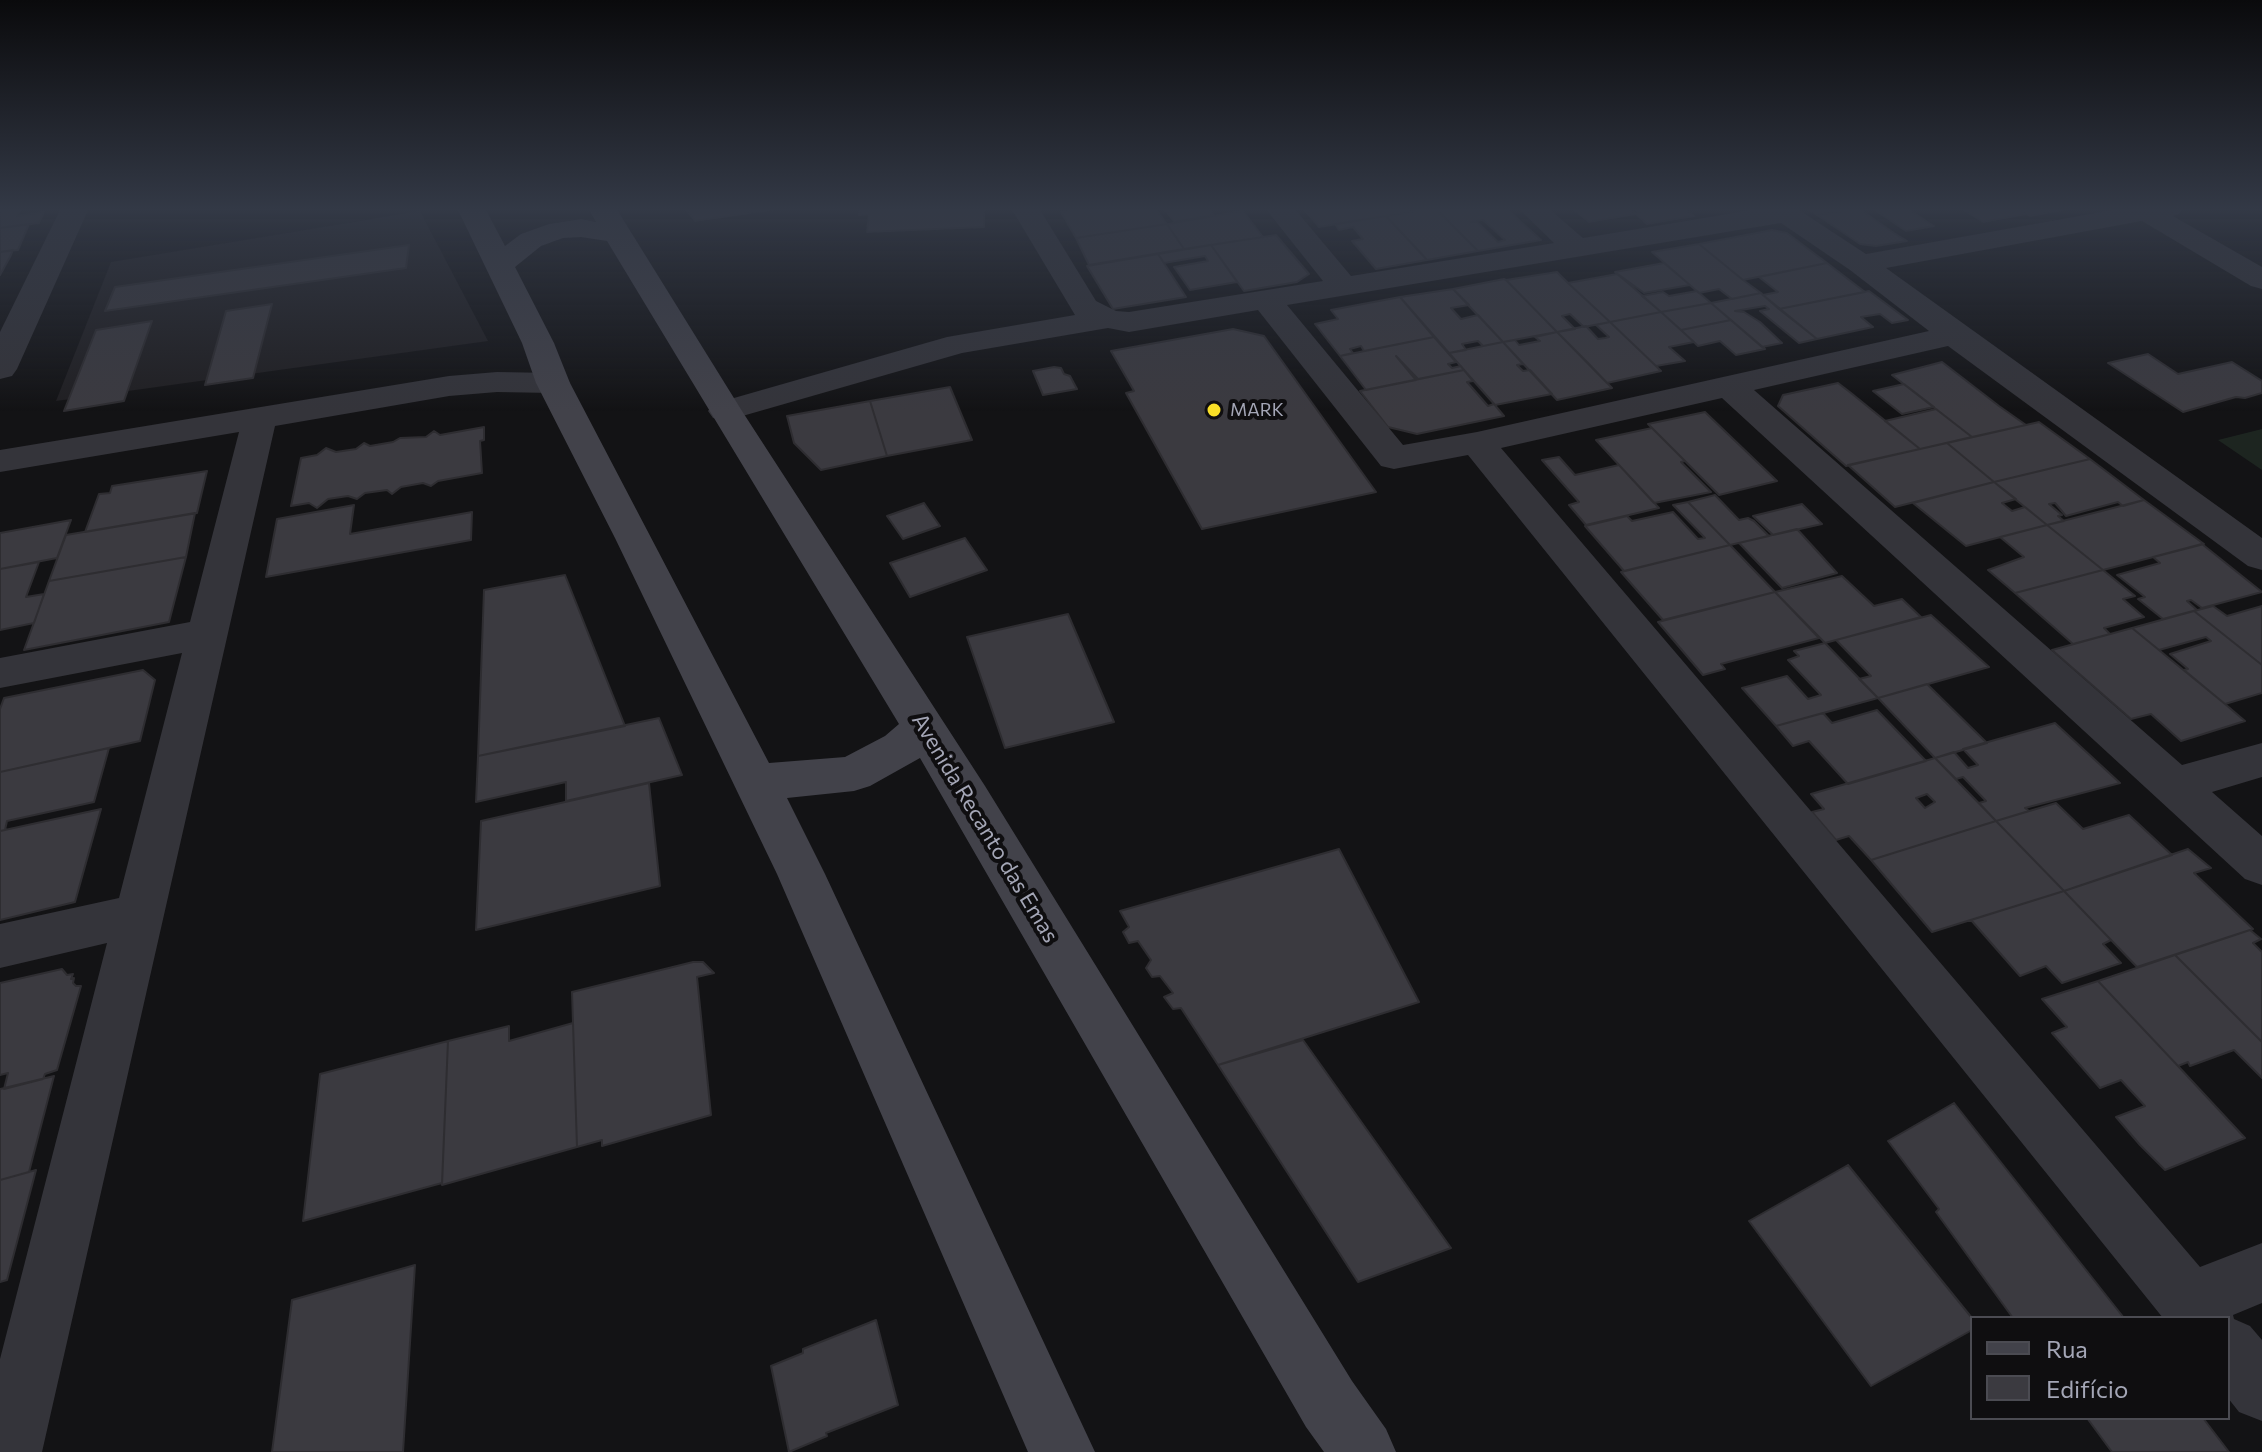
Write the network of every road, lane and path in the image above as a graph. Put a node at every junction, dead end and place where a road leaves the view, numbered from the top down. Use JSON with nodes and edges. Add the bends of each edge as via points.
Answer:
{"nodes":[{"id":1,"x":33,"y":276,"type":"edge"},
{"id":2,"x":503,"y":276,"type":"edge"},
{"id":3,"x":643,"y":276,"type":"edge"},
{"id":4,"x":1065,"y":276,"type":"edge"},
{"id":5,"x":1335,"y":276,"type":"edge"},
{"id":6,"x":1407,"y":276,"type":"edge"},
{"id":7,"x":1876,"y":276,"type":"edge"},
{"id":8,"x":1344,"y":287,"type":"junction"},
{"id":9,"x":1266,"y":300,"type":"junction"},
{"id":10,"x":13,"y":308,"type":"edge"},
{"id":11,"x":1108,"y":319,"type":"junction"},
{"id":12,"x":1954,"y":335,"type":"junction"},
{"id":13,"x":545,"y":363,"type":"junction"},
{"id":14,"x":0,"y":369,"type":"edge"},
{"id":15,"x":1728,"y":385,"type":"junction"},
{"id":16,"x":725,"y":411,"type":"junction"},
{"id":17,"x":259,"y":420,"type":"junction"},
{"id":18,"x":1477,"y":443,"type":"junction"},
{"id":19,"x":0,"y":461,"type":"edge"},
{"id":20,"x":2262,"y":557,"type":"edge"},
{"id":21,"x":207,"y":633,"type":"junction"},
{"id":22,"x":0,"y":673,"type":"edge"},
{"id":23,"x":925,"y":727,"type":"junction"},
{"id":24,"x":2262,"y":760,"type":"edge"},
{"id":25,"x":755,"y":782,"type":"junction"},
{"id":26,"x":2176,"y":785,"type":"junction"},
{"id":27,"x":2262,"y":865,"type":"edge"},
{"id":28,"x":140,"y":914,"type":"junction"},
{"id":29,"x":0,"y":946,"type":"edge"},
{"id":30,"x":2262,"y":1273,"type":"edge"},
{"id":31,"x":2201,"y":1316,"type":"edge"},
{"id":32,"x":2215,"y":1316,"type":"edge"},
{"id":33,"x":18,"y":1343,"type":"edge"},
{"id":34,"x":2230,"y":1351,"type":"edge"},
{"id":35,"x":2262,"y":1389,"type":"edge"},
{"id":36,"x":9,"y":1452,"type":"edge"},
{"id":37,"x":1062,"y":1452,"type":"edge"},
{"id":38,"x":1363,"y":1452,"type":"edge"}],
"edges":[{"from":1,"to":10,"type":"street"},
{"from":2,"to":13,"type":"main road"},
{"from":3,"to":16,"type":"main road","name":"Avenida Recanto das Emas"},
{"from":4,"to":11,"type":"street","via":[[1084,307]]},
{"from":5,"to":8,"type":"street"},
{"from":6,"to":8,"type":"street"},
{"from":7,"to":12,"type":"street"},
{"from":8,"to":9,"type":"street"},
{"from":9,"to":11,"type":"street","via":[[1129,322]]},
{"from":9,"to":18,"type":"street","via":[[1394,458]]},
{"from":10,"to":14,"type":"street"},
{"from":11,"to":16,"type":"street","via":[[958,344]]},
{"from":12,"to":15,"type":"street"},
{"from":12,"to":20,"type":"street"},
{"from":13,"to":17,"type":"street"},
{"from":13,"to":25,"type":"main road"},
{"from":15,"to":18,"type":"street"},
{"from":15,"to":26,"type":"street"},
{"from":16,"to":23,"type":"main road","name":"Avenida Recanto das Emas"},
{"from":17,"to":19,"type":"street"},
{"from":17,"to":21,"type":"street"},
{"from":18,"to":31,"type":"street"},
{"from":21,"to":22,"type":"street"},
{"from":21,"to":28,"type":"street"},
{"from":23,"to":25,"type":"main road","via":[[901,748],[854,773]]},
{"from":23,"to":38,"type":"main road","name":"Avenida Recanto das Emas","via":[[1329,1404]]},
{"from":24,"to":26,"type":"street"},
{"from":25,"to":37,"type":"main road"},
{"from":26,"to":27,"type":"street"},
{"from":28,"to":29,"type":"street"},
{"from":28,"to":33,"type":"street"},
{"from":30,"to":32,"type":"street"},
{"from":33,"to":36,"type":"street"},
{"from":34,"to":35,"type":"street"}]}
